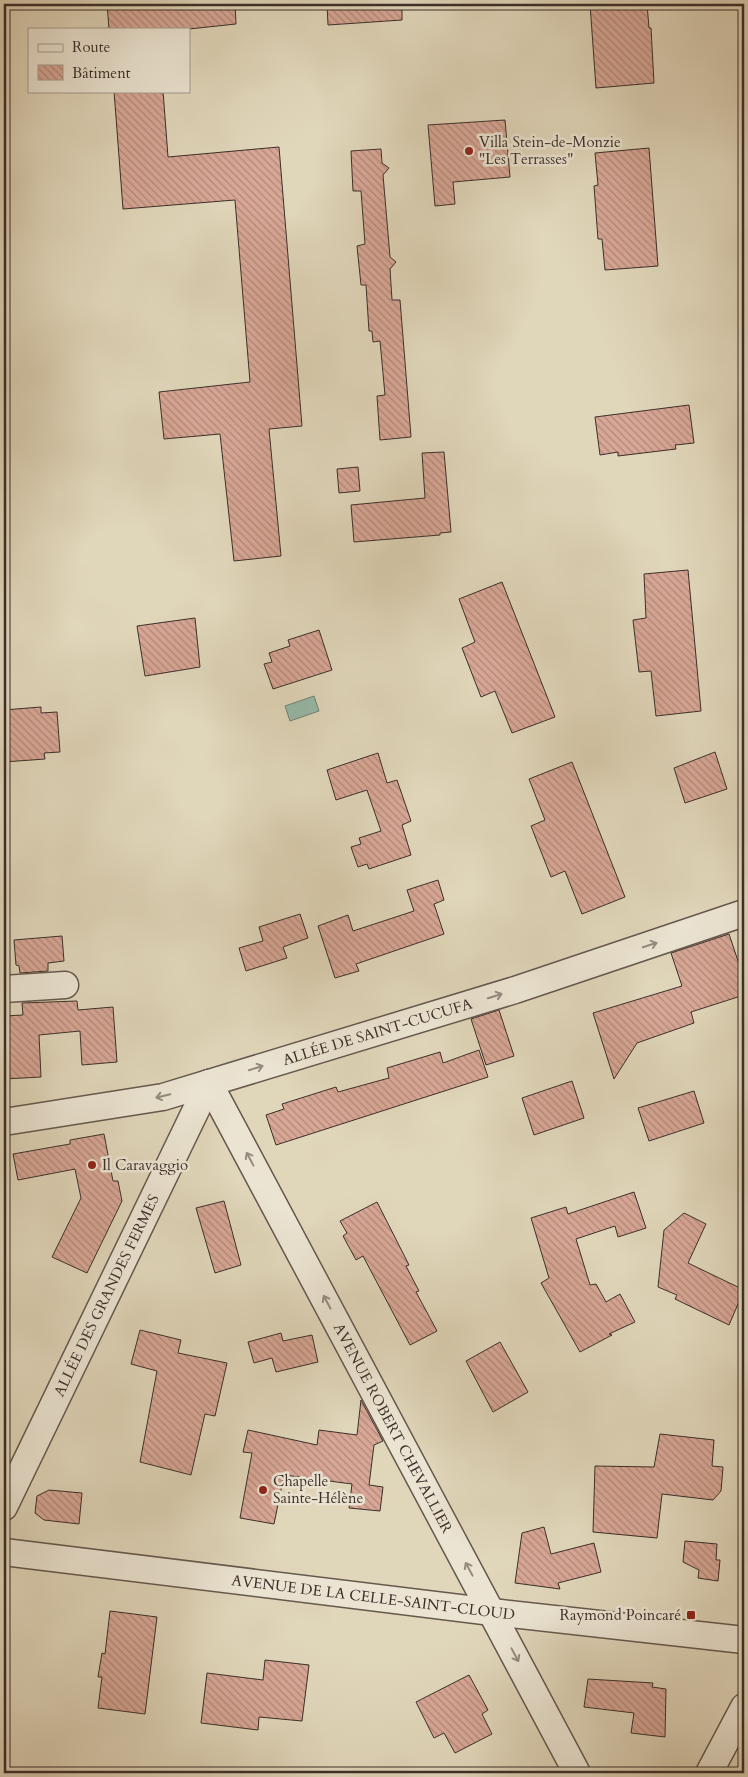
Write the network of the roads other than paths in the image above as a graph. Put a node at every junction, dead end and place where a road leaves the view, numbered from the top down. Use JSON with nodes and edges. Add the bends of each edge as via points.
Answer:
{"nodes":[{"id":1,"x":744,"y":913,"type":"edge"},
{"id":2,"x":65,"y":985,"type":"dead end"},
{"id":3,"x":4,"y":989,"type":"edge"},
{"id":4,"x":209,"y":1083,"type":"junction"},
{"id":5,"x":4,"y":1122,"type":"edge"},
{"id":6,"x":4,"y":1507,"type":"edge"},
{"id":7,"x":4,"y":1552,"type":"edge"},
{"id":8,"x":492,"y":1612,"type":"junction"},
{"id":9,"x":744,"y":1640,"type":"edge"},
{"id":10,"x":744,"y":1707,"type":"edge"},
{"id":11,"x":577,"y":1773,"type":"edge"},
{"id":12,"x":709,"y":1773,"type":"edge"}],
"edges":[{"from":4,"to":1,"type":"street","name":"ALLÉE DE SAINT-CUCUFA","one_way":true,"via":[[515,990]]},
{"from":2,"to":3,"type":"street"},
{"from":4,"to":5,"type":"street","name":"ALLÉE DE SAINT-CUCUFA","one_way":true,"via":[[163,1097]]},
{"from":4,"to":6,"type":"street","name":"ALLÉE DES GRANDES FERMES"},
{"from":8,"to":4,"type":"street","name":"AVENUE ROBERT CHEVALLIER","one_way":true},
{"from":7,"to":8,"type":"street","name":"AVENUE DE LA CELLE-SAINT-CLOUD"},
{"from":8,"to":9,"type":"street","name":"AVENUE DE LA CELLE-SAINT-CLOUD"},
{"from":8,"to":11,"type":"street","name":"AVENUE ROBERT CHEVALLIER","one_way":true},
{"from":10,"to":12,"type":"street"}]}
